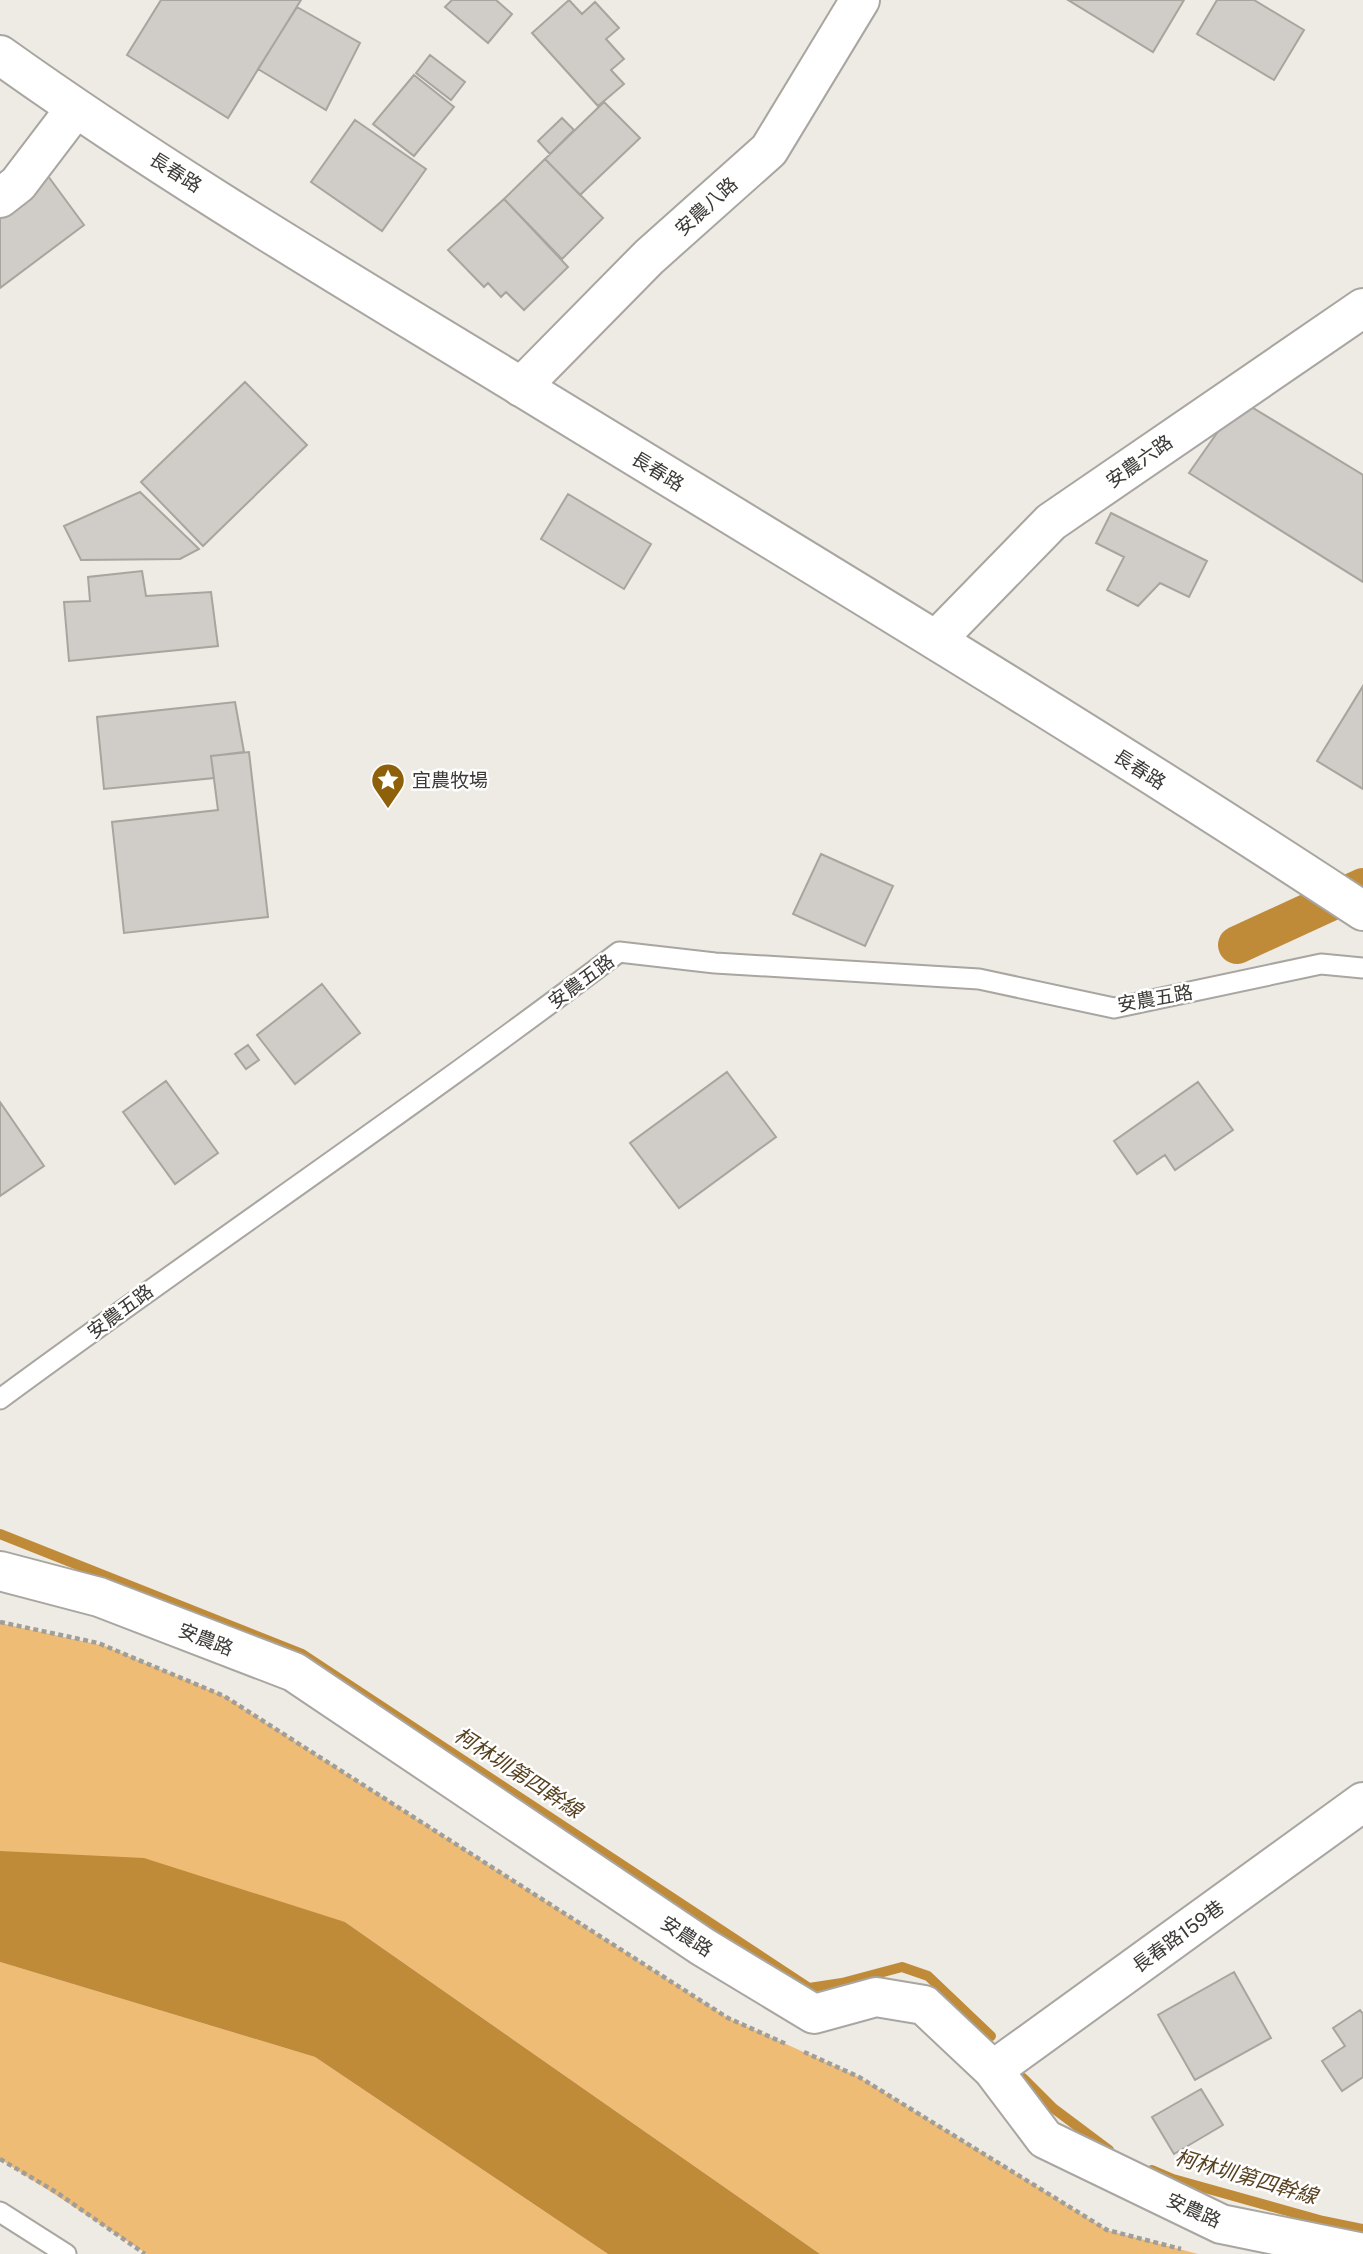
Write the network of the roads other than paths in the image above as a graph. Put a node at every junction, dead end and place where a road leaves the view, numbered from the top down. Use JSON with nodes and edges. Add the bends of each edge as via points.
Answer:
{"nodes":[{"id":1,"x":860,"y":0,"type":"edge"},
{"id":2,"x":0,"y":55,"type":"edge"},
{"id":3,"x":75,"y":109,"type":"junction"},
{"id":4,"x":0,"y":198,"type":"edge"},
{"id":5,"x":1363,"y":308,"type":"edge"},
{"id":6,"x":521,"y":387,"type":"junction"},
{"id":7,"x":936,"y":640,"type":"junction"},
{"id":8,"x":1363,"y":911,"type":"edge"},
{"id":9,"x":1363,"y":968,"type":"edge"},
{"id":10,"x":0,"y":1399,"type":"edge"},
{"id":11,"x":0,"y":1571,"type":"edge"},
{"id":12,"x":1363,"y":1802,"type":"edge"},
{"id":13,"x":993,"y":2070,"type":"junction"},
{"id":14,"x":0,"y":2213,"type":"edge"},
{"id":15,"x":1363,"y":2253,"type":"edge"},
{"id":16,"x":66,"y":2254,"type":"edge"}],
"edges":[{"from":1,"to":6,"type":"street","name":"安農八路","via":[[769,150],[649,257]]},
{"from":2,"to":3,"type":"street","name":"長春路"},
{"from":3,"to":4,"type":"street","via":[[18,184]]},
{"from":3,"to":6,"type":"street","name":"長春路"},
{"from":5,"to":7,"type":"street","name":"安農六路","via":[[1051,522]]},
{"from":6,"to":7,"type":"street","name":"長春路"},
{"from":7,"to":8,"type":"street","name":"長春路"},
{"from":9,"to":10,"type":"lane","name":"安農五路","via":[[1321,964],[1114,1008],[979,979],[619,953],[459,1073],[182,1265]]},
{"from":11,"to":13,"type":"street","name":"安農路","via":[[99,1597],[294,1672],[703,1947],[814,2014],[876,1997],[923,2005]]},
{"from":12,"to":13,"type":"street","name":"長春路159巷"},
{"from":13,"to":15,"type":"street","name":"安農路","via":[[1045,2139],[1221,2224]]},
{"from":14,"to":16,"type":"lane"}]}
